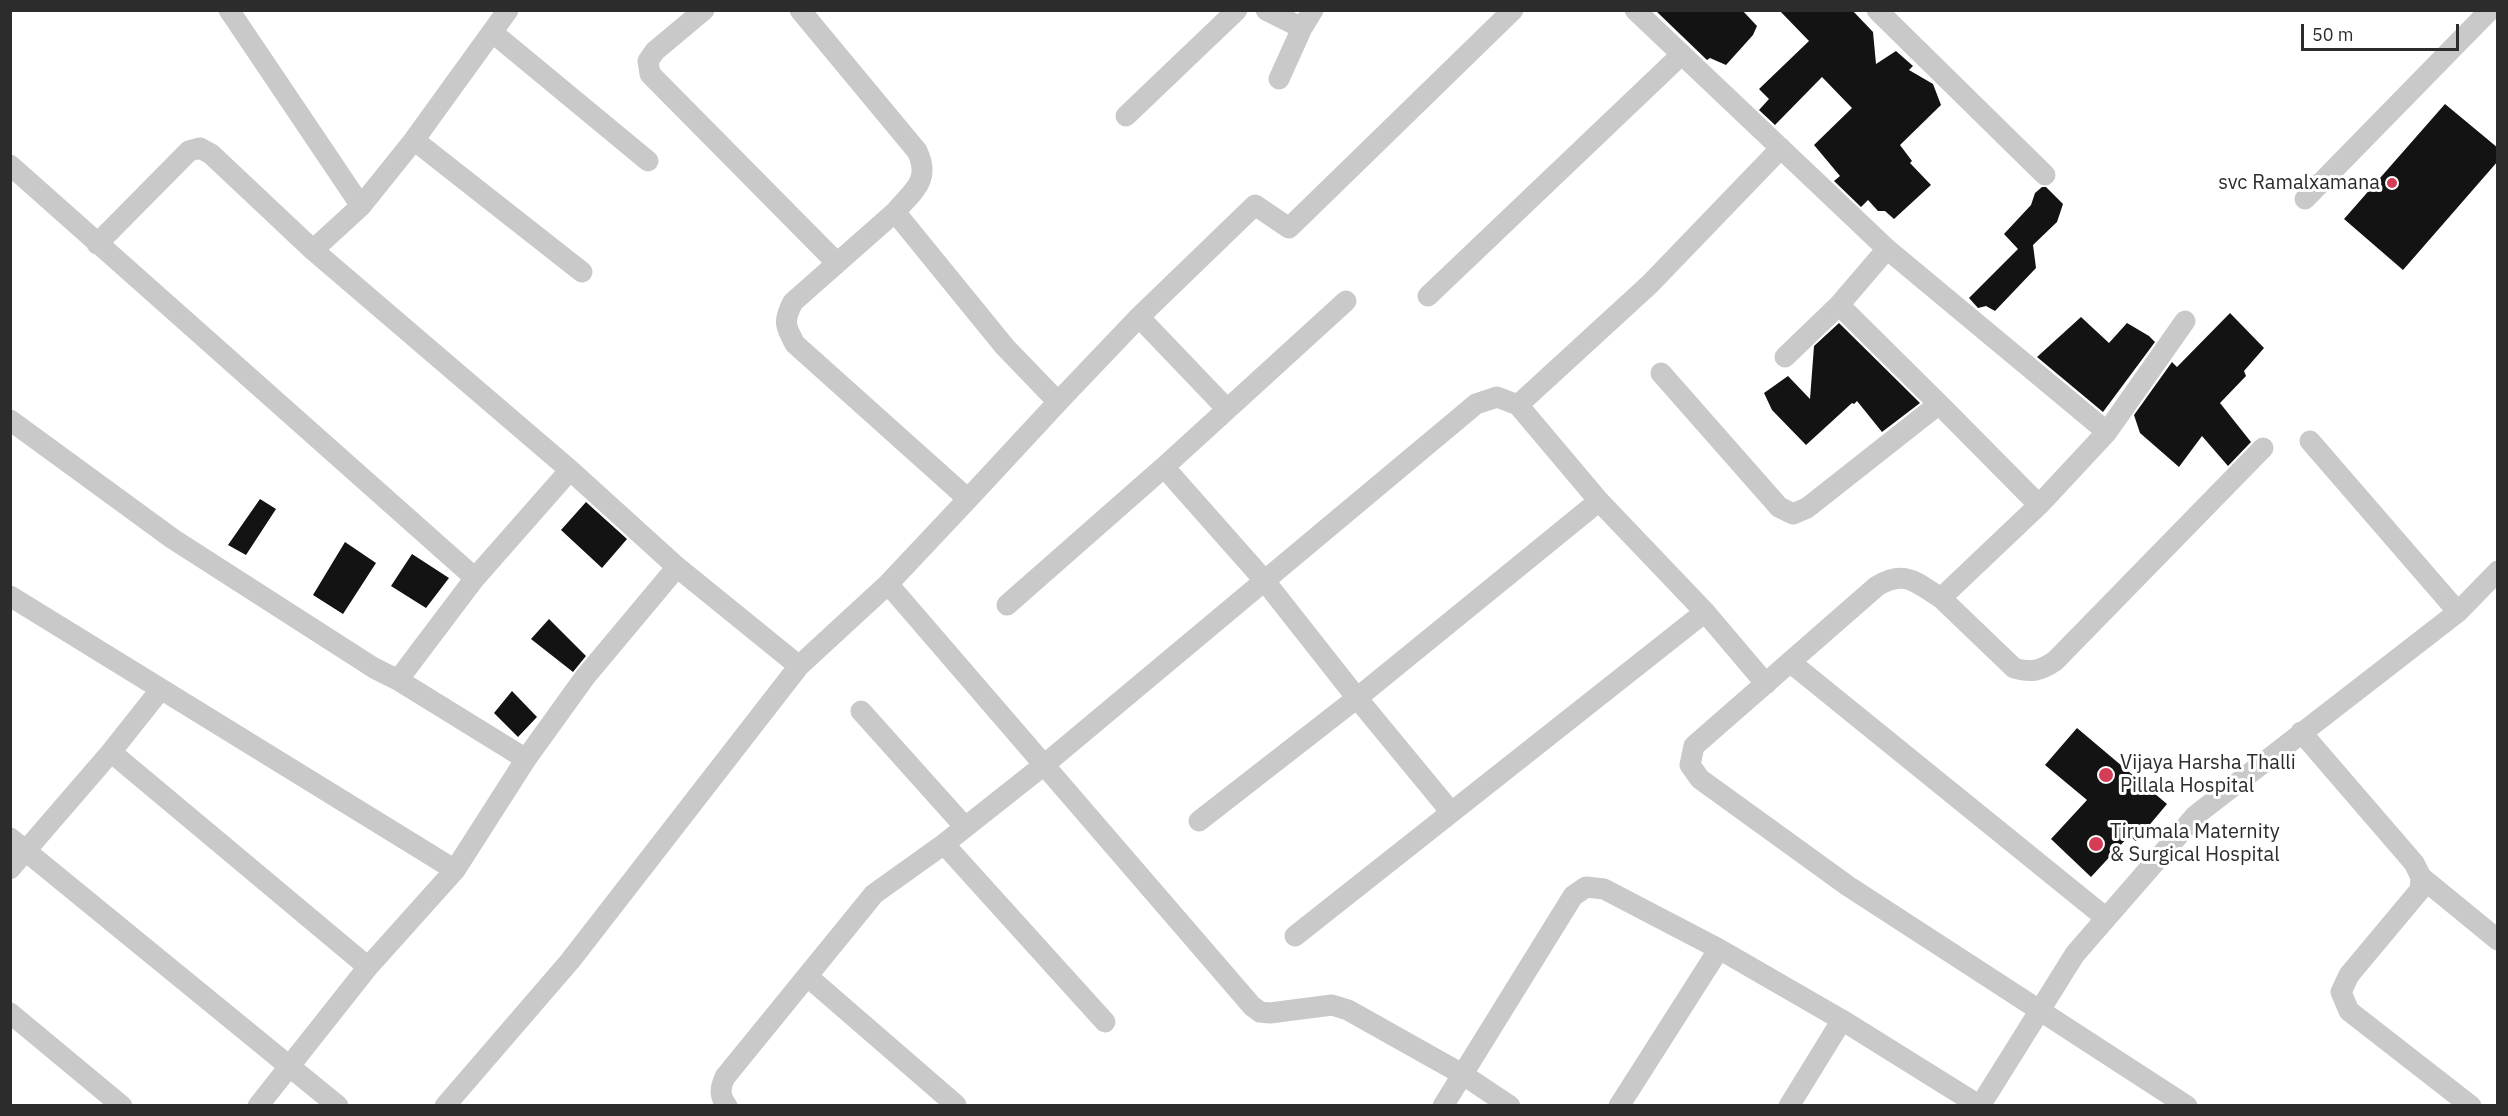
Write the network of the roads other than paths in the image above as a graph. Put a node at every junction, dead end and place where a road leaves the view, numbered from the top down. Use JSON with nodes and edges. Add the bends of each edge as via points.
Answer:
{"nodes":[{"id":1,"x":229,"y":10,"type":"edge"},
{"id":2,"x":508,"y":10,"type":"edge"},
{"id":3,"x":704,"y":10,"type":"edge"},
{"id":4,"x":800,"y":10,"type":"edge"},
{"id":5,"x":1237,"y":10,"type":"edge"},
{"id":6,"x":1266,"y":10,"type":"edge"},
{"id":7,"x":1513,"y":10,"type":"edge"},
{"id":8,"x":1635,"y":10,"type":"edge"},
{"id":9,"x":1877,"y":10,"type":"edge"},
{"id":10,"x":2490,"y":10,"type":"edge"},
{"id":11,"x":1308,"y":19,"type":"edge"},
{"id":12,"x":492,"y":32,"type":"junction"},
{"id":13,"x":1680,"y":56,"type":"junction"},
{"id":14,"x":1279,"y":79,"type":"dead end"},
{"id":15,"x":1126,"y":116,"type":"dead end"},
{"id":16,"x":414,"y":140,"type":"junction"},
{"id":17,"x":1781,"y":148,"type":"junction"},
{"id":18,"x":648,"y":161,"type":"dead end"},
{"id":19,"x":10,"y":165,"type":"edge"},
{"id":20,"x":2045,"y":175,"type":"dead end"},
{"id":21,"x":2305,"y":199,"type":"dead end"},
{"id":22,"x":361,"y":206,"type":"junction"},
{"id":23,"x":895,"y":212,"type":"junction"},
{"id":24,"x":98,"y":244,"type":"junction"},
{"id":25,"x":1887,"y":249,"type":"junction"},
{"id":26,"x":313,"y":250,"type":"junction"},
{"id":27,"x":837,"y":263,"type":"junction"},
{"id":28,"x":582,"y":272,"type":"dead end"},
{"id":29,"x":1428,"y":296,"type":"dead end"},
{"id":30,"x":1346,"y":301,"type":"dead end"},
{"id":31,"x":1839,"y":305,"type":"junction"},
{"id":32,"x":1139,"y":317,"type":"junction"},
{"id":33,"x":2185,"y":321,"type":"dead end"},
{"id":34,"x":1785,"y":357,"type":"dead end"},
{"id":35,"x":1661,"y":373,"type":"dead end"},
{"id":36,"x":1058,"y":402,"type":"junction"},
{"id":37,"x":1939,"y":404,"type":"junction"},
{"id":38,"x":1518,"y":405,"type":"junction"},
{"id":39,"x":1226,"y":408,"type":"junction"},
{"id":40,"x":10,"y":420,"type":"edge"},
{"id":41,"x":2107,"y":432,"type":"junction"},
{"id":42,"x":2310,"y":441,"type":"dead end"},
{"id":43,"x":2263,"y":448,"type":"dead end"},
{"id":44,"x":1164,"y":466,"type":"junction"},
{"id":45,"x":570,"y":470,"type":"junction"},
{"id":46,"x":968,"y":499,"type":"junction"},
{"id":47,"x":1599,"y":501,"type":"junction"},
{"id":48,"x":2039,"y":505,"type":"junction"},
{"id":49,"x":677,"y":567,"type":"junction"},
{"id":50,"x":2498,"y":571,"type":"edge"},
{"id":51,"x":475,"y":578,"type":"junction"},
{"id":52,"x":1264,"y":580,"type":"junction"},
{"id":53,"x":888,"y":584,"type":"junction"},
{"id":54,"x":10,"y":596,"type":"edge"},
{"id":55,"x":1941,"y":598,"type":"junction"},
{"id":56,"x":1007,"y":605,"type":"dead end"},
{"id":57,"x":1705,"y":612,"type":"junction"},
{"id":58,"x":2458,"y":612,"type":"junction"},
{"id":59,"x":1790,"y":662,"type":"junction"},
{"id":60,"x":798,"y":666,"type":"junction"},
{"id":61,"x":398,"y":680,"type":"junction"},
{"id":62,"x":1766,"y":684,"type":"junction"},
{"id":63,"x":161,"y":689,"type":"junction"},
{"id":64,"x":1357,"y":698,"type":"junction"},
{"id":65,"x":861,"y":711,"type":"dead end"},
{"id":66,"x":2301,"y":732,"type":"junction"},
{"id":67,"x":111,"y":752,"type":"junction"},
{"id":68,"x":526,"y":759,"type":"junction"},
{"id":69,"x":1044,"y":765,"type":"junction"},
{"id":70,"x":1451,"y":812,"type":"junction"},
{"id":71,"x":1199,"y":821,"type":"dead end"},
{"id":72,"x":965,"y":827,"type":"junction"},
{"id":73,"x":944,"y":844,"type":"junction"},
{"id":74,"x":18,"y":845,"type":"edge"},
{"id":75,"x":10,"y":869,"type":"edge"},
{"id":76,"x":455,"y":870,"type":"junction"},
{"id":77,"x":2421,"y":877,"type":"junction"},
{"id":78,"x":2106,"y":918,"type":"junction"},
{"id":79,"x":1295,"y":936,"type":"dead end"},
{"id":80,"x":2498,"y":940,"type":"edge"},
{"id":81,"x":1719,"y":949,"type":"junction"},
{"id":82,"x":368,"y":968,"type":"junction"},
{"id":83,"x":807,"y":976,"type":"junction"},
{"id":84,"x":2038,"y":1010,"type":"junction"},
{"id":85,"x":10,"y":1013,"type":"edge"},
{"id":86,"x":1842,"y":1020,"type":"junction"},
{"id":87,"x":1105,"y":1022,"type":"dead end"},
{"id":88,"x":290,"y":1067,"type":"junction"},
{"id":89,"x":1462,"y":1074,"type":"junction"},
{"id":90,"x":122,"y":1106,"type":"edge"},
{"id":91,"x":258,"y":1106,"type":"edge"},
{"id":92,"x":338,"y":1106,"type":"edge"},
{"id":93,"x":445,"y":1106,"type":"edge"},
{"id":94,"x":727,"y":1106,"type":"edge"},
{"id":95,"x":956,"y":1106,"type":"edge"},
{"id":96,"x":1443,"y":1106,"type":"edge"},
{"id":97,"x":1510,"y":1106,"type":"edge"},
{"id":98,"x":1619,"y":1106,"type":"edge"},
{"id":99,"x":1789,"y":1106,"type":"edge"},
{"id":100,"x":1980,"y":1106,"type":"edge"},
{"id":101,"x":2187,"y":1106,"type":"edge"},
{"id":102,"x":2471,"y":1106,"type":"edge"}],
"edges":[{"from":1,"to":22,"type":"street"},
{"from":2,"to":12,"type":"street"},
{"from":3,"to":27,"type":"street","via":[[655,51],[648,61],[650,74]]},
{"from":4,"to":23,"type":"street","via":[[917,150],[924,165],[921,181]]},
{"from":5,"to":15,"type":"street"},
{"from":6,"to":11,"type":"street"},
{"from":7,"to":32,"type":"street","via":[[1289,228],[1255,205]]},
{"from":8,"to":13,"type":"street"},
{"from":9,"to":20,"type":"street"},
{"from":10,"to":21,"type":"street"},
{"from":11,"to":14,"type":"street"},
{"from":12,"to":16,"type":"street"},
{"from":12,"to":18,"type":"street"},
{"from":13,"to":17,"type":"street"},
{"from":13,"to":29,"type":"street"},
{"from":16,"to":22,"type":"street"},
{"from":16,"to":28,"type":"street"},
{"from":17,"to":25,"type":"street"},
{"from":17,"to":38,"type":"street","via":[[1650,284]]},
{"from":19,"to":24,"type":"street"},
{"from":22,"to":26,"type":"street"},
{"from":23,"to":27,"type":"street"},
{"from":23,"to":36,"type":"street","via":[[1005,347]]},
{"from":24,"to":26,"type":"street","via":[[189,152],[200,148]]},
{"from":24,"to":51,"type":"street"},
{"from":25,"to":31,"type":"street"},
{"from":25,"to":41,"type":"street"},
{"from":26,"to":45,"type":"street"},
{"from":27,"to":46,"type":"street","via":[[793,302],[786,315],[786,328],[795,344]]},
{"from":30,"to":39,"type":"street"},
{"from":31,"to":34,"type":"street"},
{"from":31,"to":37,"type":"street"},
{"from":32,"to":36,"type":"street"},
{"from":32,"to":39,"type":"street"},
{"from":33,"to":41,"type":"street"},
{"from":35,"to":37,"type":"street","via":[[1779,507],[1793,513],[1807,508]]},
{"from":36,"to":46,"type":"street"},
{"from":37,"to":48,"type":"street"},
{"from":38,"to":47,"type":"street"},
{"from":38,"to":52,"type":"street","via":[[1497,397],[1476,404]]},
{"from":39,"to":44,"type":"street"},
{"from":40,"to":61,"type":"street","via":[[173,538]]},
{"from":41,"to":48,"type":"street"},
{"from":42,"to":58,"type":"street"},
{"from":43,"to":55,"type":"street","via":[[2055,661],[2041,670],[2014,668]]},
{"from":44,"to":52,"type":"street"},
{"from":44,"to":56,"type":"street"},
{"from":45,"to":49,"type":"street"},
{"from":45,"to":51,"type":"street"},
{"from":46,"to":53,"type":"street"},
{"from":47,"to":57,"type":"street"},
{"from":47,"to":64,"type":"street"},
{"from":48,"to":55,"type":"street"},
{"from":49,"to":60,"type":"street"},
{"from":49,"to":68,"type":"street","via":[[585,677]]},
{"from":50,"to":58,"type":"street"},
{"from":51,"to":61,"type":"street"},
{"from":52,"to":64,"type":"street"},
{"from":52,"to":69,"type":"street"},
{"from":53,"to":60,"type":"street"},
{"from":53,"to":69,"type":"street"},
{"from":54,"to":63,"type":"street"},
{"from":55,"to":59,"type":"street","via":[[1905,577],[1890,578]]},
{"from":57,"to":62,"type":"street"},
{"from":57,"to":70,"type":"street"},
{"from":58,"to":66,"type":"street"},
{"from":59,"to":62,"type":"street"},
{"from":59,"to":78,"type":"street"},
{"from":60,"to":93,"type":"street","via":[[570,961]]},
{"from":61,"to":68,"type":"street"},
{"from":62,"to":84,"type":"street","via":[[1694,746],[1690,765],[1700,779],[1848,886]]},
{"from":63,"to":67,"type":"street"},
{"from":63,"to":76,"type":"street"},
{"from":64,"to":70,"type":"street"},
{"from":64,"to":71,"type":"street"},
{"from":65,"to":72,"type":"street"},
{"from":66,"to":77,"type":"street","via":[[2414,863]]},
{"from":66,"to":78,"type":"street","via":[[2196,815]]},
{"from":67,"to":74,"type":"street"},
{"from":67,"to":82,"type":"street"},
{"from":68,"to":76,"type":"street"},
{"from":69,"to":72,"type":"street"},
{"from":69,"to":89,"type":"street","via":[[1260,1012],[1332,1005],[1348,1010]]},
{"from":70,"to":79,"type":"street"},
{"from":72,"to":73,"type":"street"},
{"from":73,"to":83,"type":"street","via":[[874,894]]},
{"from":73,"to":87,"type":"street"},
{"from":74,"to":75,"type":"street"},
{"from":74,"to":88,"type":"street"},
{"from":76,"to":82,"type":"street"},
{"from":77,"to":80,"type":"street"},
{"from":77,"to":102,"type":"street","via":[[2421,890],[2349,975],[2341,992],[2349,1011]]},
{"from":78,"to":84,"type":"street"},
{"from":81,"to":86,"type":"street"},
{"from":81,"to":89,"type":"street","via":[[1604,889],[1586,888],[1573,896]]},
{"from":81,"to":98,"type":"street"},
{"from":82,"to":88,"type":"street"},
{"from":83,"to":94,"type":"street","via":[[725,1077],[720,1095]]},
{"from":83,"to":95,"type":"street"},
{"from":84,"to":100,"type":"street"},
{"from":84,"to":101,"type":"street"},
{"from":85,"to":90,"type":"street"},
{"from":86,"to":99,"type":"street"},
{"from":86,"to":100,"type":"street"},
{"from":88,"to":91,"type":"street"},
{"from":88,"to":92,"type":"street"},
{"from":89,"to":96,"type":"street"},
{"from":89,"to":97,"type":"street"}]}
